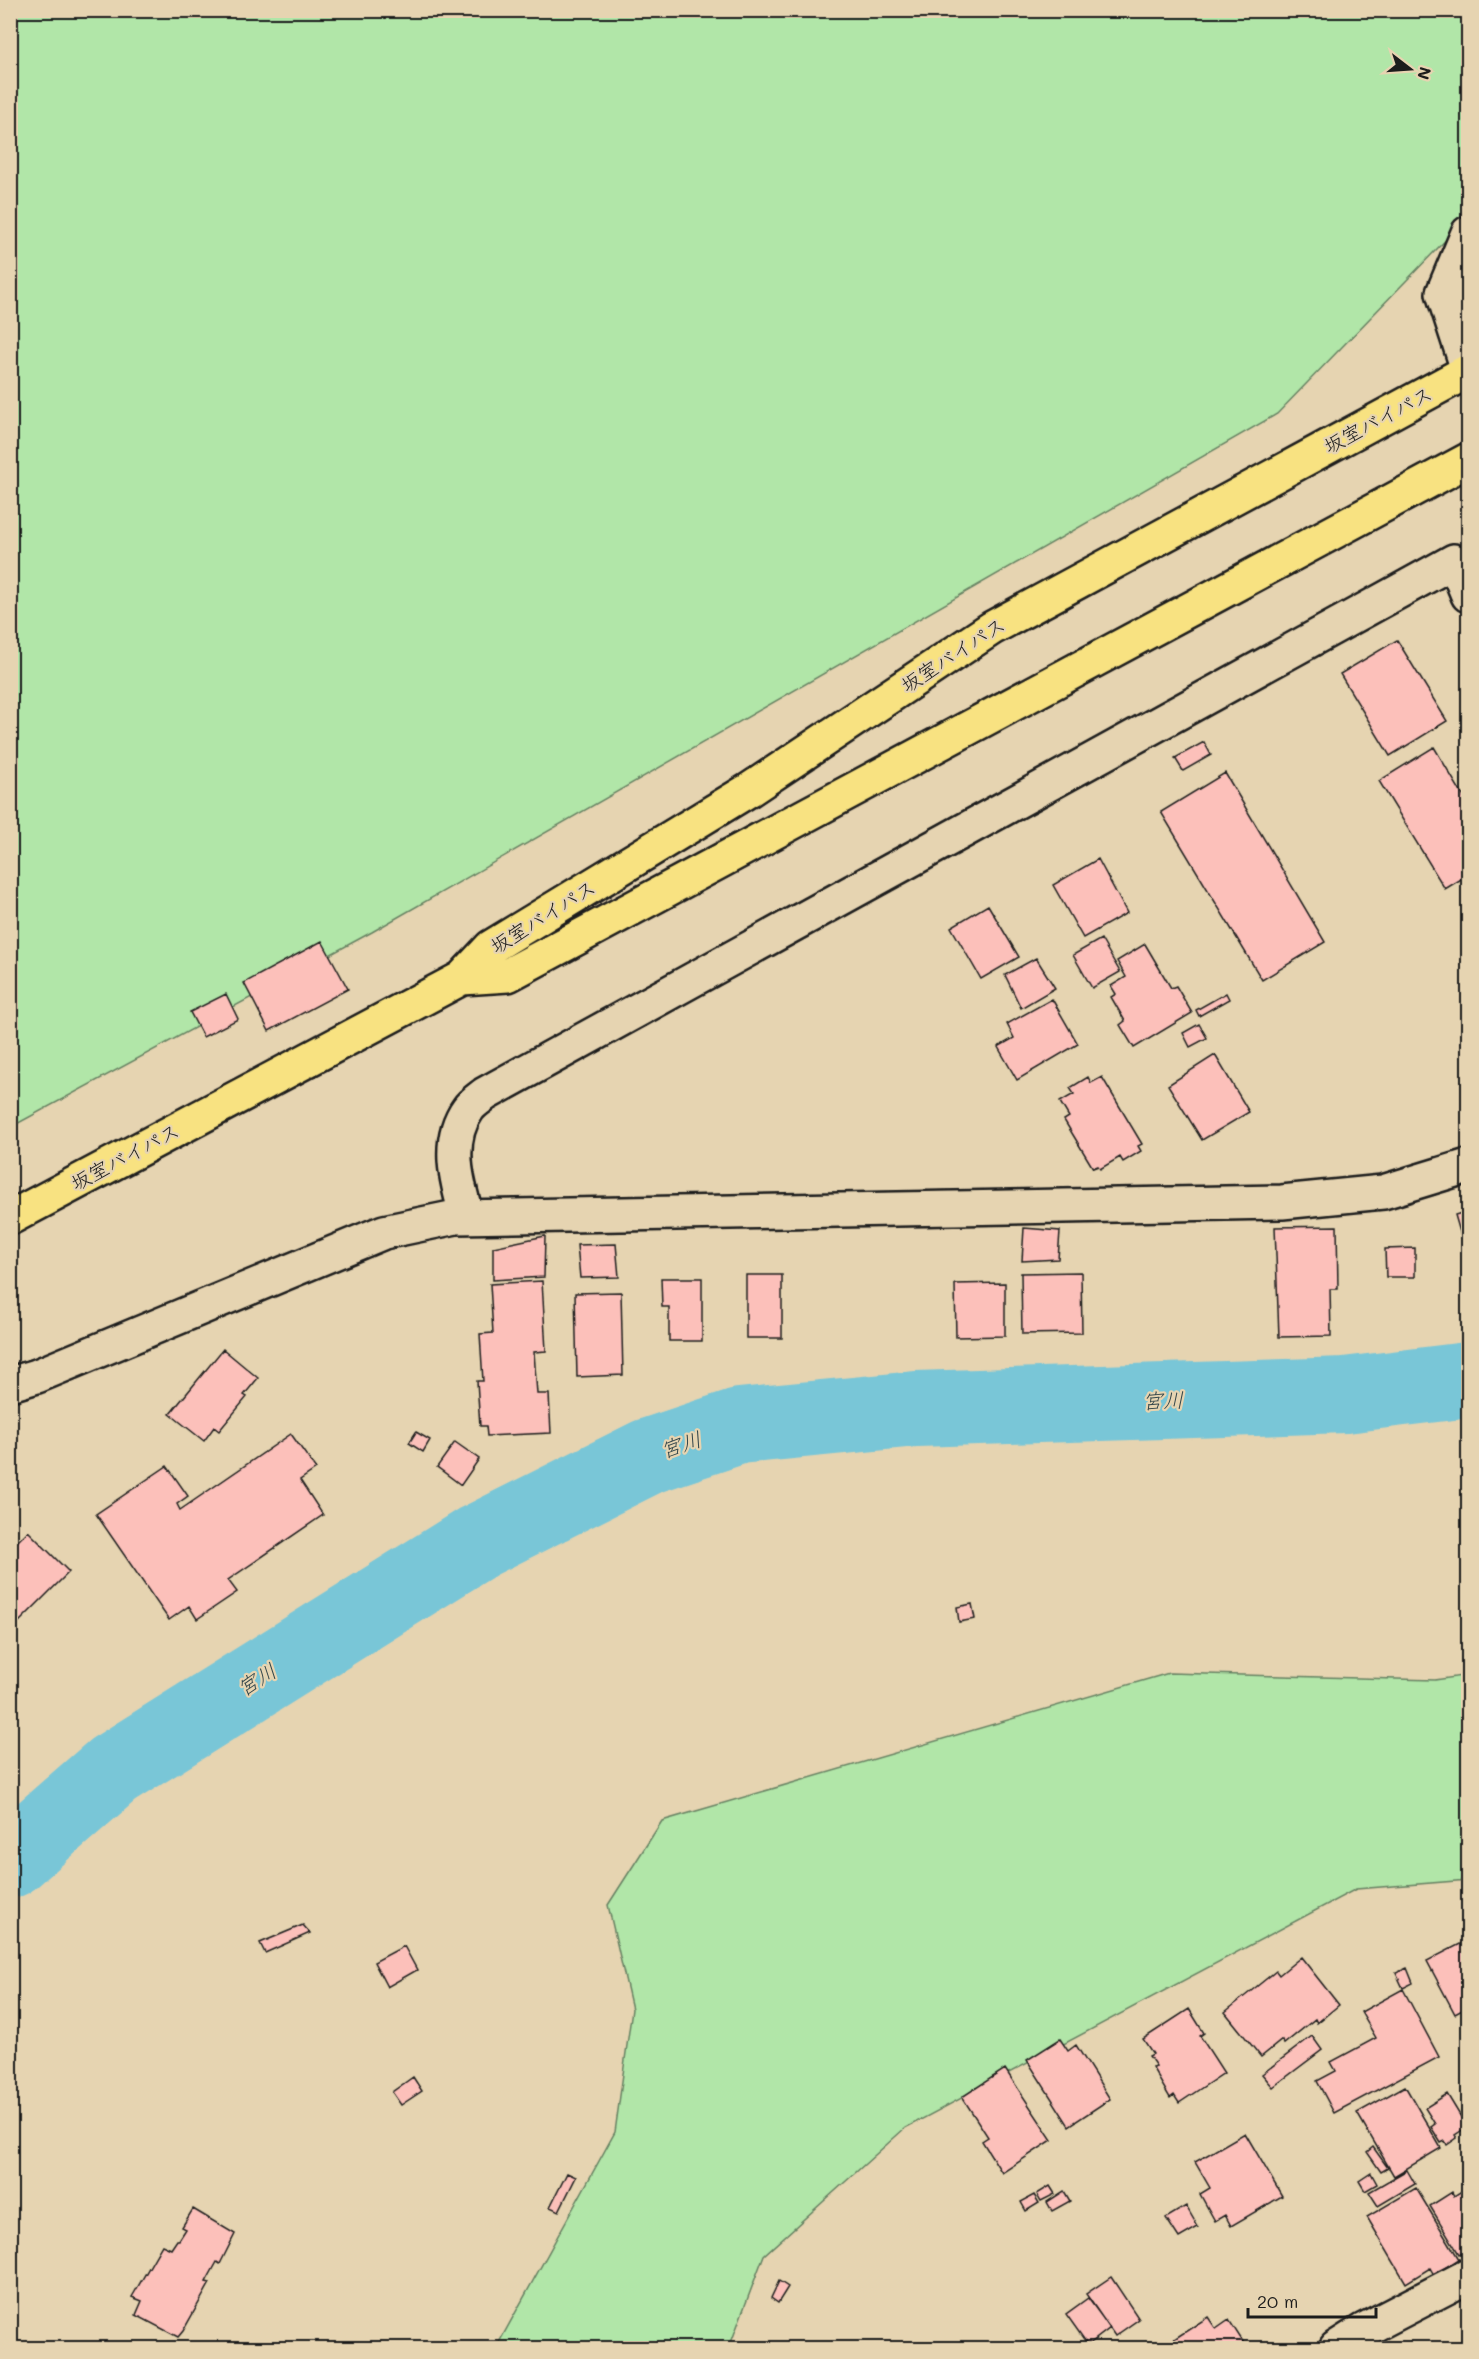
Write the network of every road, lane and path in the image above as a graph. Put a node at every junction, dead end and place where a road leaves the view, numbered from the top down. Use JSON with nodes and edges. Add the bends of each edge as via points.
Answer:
{"nodes":[{"id":1,"x":1468,"y":233,"type":"edge"},
{"id":2,"x":1468,"y":371,"type":"edge"},
{"id":3,"x":1468,"y":460,"type":"edge"},
{"id":4,"x":1468,"y":595,"type":"edge"},
{"id":5,"x":462,"y":978,"type":"junction"},
{"id":6,"x":1468,"y":1166,"type":"edge"},
{"id":7,"x":467,"y":1217,"type":"junction"},
{"id":8,"x":10,"y":1218,"type":"edge"},
{"id":9,"x":10,"y":1384,"type":"edge"},
{"id":10,"x":1468,"y":2276,"type":"edge"},
{"id":11,"x":1336,"y":2349,"type":"edge"}],
"edges":[{"from":1,"to":2,"type":"street","via":[[1443,293]]},
{"from":2,"to":5,"type":"highway","name":"坂室バイパス","via":[[992,628],[749,790],[491,947]]},
{"from":3,"to":5,"type":"highway","name":"坂室バイパス","via":[[508,975]]},
{"from":4,"to":7,"type":"street","via":[[1454,561],[485,1094],[468,1108],[455,1146],[458,1187]]},
{"from":5,"to":8,"type":"highway","name":"坂室バイパス"},
{"from":6,"to":7,"type":"street","via":[[1383,1192],[1282,1202]]},
{"from":7,"to":9,"type":"street","via":[[384,1232]]},
{"from":10,"to":11,"type":"street","via":[[1364,2330]]}]}
